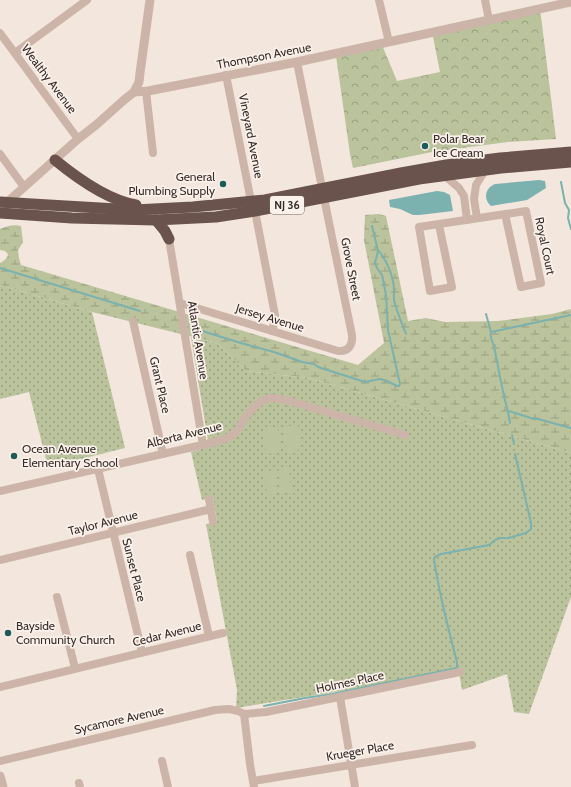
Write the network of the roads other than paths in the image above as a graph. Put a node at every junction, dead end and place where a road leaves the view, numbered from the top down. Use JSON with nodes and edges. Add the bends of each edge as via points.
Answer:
{"nodes":[{"id":1,"x":87,"y":0,"type":"edge"},
{"id":2,"x":150,"y":0,"type":"edge"},
{"id":3,"x":379,"y":0,"type":"edge"},
{"id":4,"x":485,"y":0,"type":"edge"},
{"id":5,"x":571,"y":2,"type":"edge"},
{"id":6,"x":489,"y":20,"type":"junction"},
{"id":7,"x":0,"y":33,"type":"edge"},
{"id":8,"x":389,"y":42,"type":"junction"},
{"id":9,"x":15,"y":53,"type":"junction"},
{"id":10,"x":297,"y":62,"type":"junction"},
{"id":11,"x":226,"y":75,"type":"junction"},
{"id":12,"x":146,"y":91,"type":"junction"},
{"id":13,"x":134,"y":92,"type":"junction"},
{"id":14,"x":78,"y":139,"type":"junction"},
{"id":15,"x":571,"y":152,"type":"edge"},
{"id":16,"x":153,"y":153,"type":"dead end"},
{"id":17,"x":0,"y":154,"type":"edge"},
{"id":18,"x":55,"y":160,"type":"junction"},
{"id":19,"x":571,"y":162,"type":"edge"},
{"id":20,"x":486,"y":169,"type":"junction"},
{"id":21,"x":445,"y":176,"type":"junction"},
{"id":22,"x":24,"y":187,"type":"junction"},
{"id":23,"x":323,"y":193,"type":"junction"},
{"id":24,"x":2,"y":204,"type":"edge"},
{"id":25,"x":253,"y":206,"type":"junction"},
{"id":26,"x":160,"y":209,"type":"junction"},
{"id":27,"x":0,"y":213,"type":"edge"},
{"id":28,"x":505,"y":214,"type":"junction"},
{"id":29,"x":477,"y":218,"type":"junction"},
{"id":30,"x":179,"y":219,"type":"junction"},
{"id":31,"x":156,"y":220,"type":"junction"},
{"id":32,"x":467,"y":220,"type":"junction"},
{"id":33,"x":439,"y":224,"type":"junction"},
{"id":34,"x":170,"y":239,"type":"junction"},
{"id":35,"x":180,"y":303,"type":"junction"},
{"id":36,"x":133,"y":321,"type":"dead end"},
{"id":37,"x":272,"y":331,"type":"junction"},
{"id":38,"x":350,"y":346,"type":"joint"},
{"id":39,"x":405,"y":435,"type":"dead end"},
{"id":40,"x":203,"y":445,"type":"junction"},
{"id":41,"x":164,"y":454,"type":"junction"},
{"id":42,"x":98,"y":469,"type":"junction"},
{"id":43,"x":0,"y":491,"type":"edge"},
{"id":44,"x":210,"y":499,"type":"dead end"},
{"id":45,"x":211,"y":510,"type":"junction"},
{"id":46,"x":213,"y":522,"type":"dead end"},
{"id":47,"x":113,"y":533,"type":"junction"},
{"id":48,"x":190,"y":555,"type":"dead end"},
{"id":49,"x":0,"y":560,"type":"edge"},
{"id":50,"x":57,"y":597,"type":"dead end"},
{"id":51,"x":223,"y":633,"type":"dead end"},
{"id":52,"x":209,"y":636,"type":"junction"},
{"id":53,"x":142,"y":652,"type":"junction"},
{"id":54,"x":75,"y":668,"type":"junction"},
{"id":55,"x":460,"y":672,"type":"dead end"},
{"id":56,"x":0,"y":687,"type":"edge"},
{"id":57,"x":340,"y":697,"type":"junction"},
{"id":58,"x":244,"y":714,"type":"junction"},
{"id":59,"x":472,"y":745,"type":"dead end"},
{"id":60,"x":0,"y":761,"type":"edge"},
{"id":61,"x":162,"y":761,"type":"dead end"},
{"id":62,"x":351,"y":765,"type":"junction"},
{"id":63,"x":0,"y":776,"type":"edge"},
{"id":64,"x":253,"y":784,"type":"edge"},
{"id":65,"x":3,"y":787,"type":"edge"},
{"id":66,"x":168,"y":787,"type":"edge"},
{"id":67,"x":355,"y":787,"type":"edge"}],
"edges":[{"from":1,"to":9,"type":"street"},
{"from":2,"to":13,"type":"street","via":[[140,73]]},
{"from":3,"to":8,"type":"street"},
{"from":4,"to":6,"type":"street"},
{"from":5,"to":6,"type":"street","name":"Thompson Avenue"},
{"from":6,"to":8,"type":"street","name":"Thompson Avenue"},
{"from":7,"to":9,"type":"street","name":"Wealthy Avenue"},
{"from":8,"to":10,"type":"street","name":"Thompson Avenue"},
{"from":9,"to":14,"type":"street","name":"Wealthy Avenue"},
{"from":10,"to":11,"type":"street","name":"Thompson Avenue"},
{"from":10,"to":23,"type":"street","name":"Grove Street"},
{"from":11,"to":12,"type":"street","name":"Thompson Avenue"},
{"from":11,"to":25,"type":"street","name":"Vineyard Avenue"},
{"from":12,"to":13,"type":"street","name":"Thompson Avenue"},
{"from":12,"to":16,"type":"street"},
{"from":13,"to":14,"type":"street"},
{"from":14,"to":18,"type":"street"},
{"from":15,"to":23,"type":"highway","number":"NJ 36","via":[[446,165],[394,174]]},
{"from":17,"to":22,"type":"street"},
{"from":18,"to":22,"type":"street"},
{"from":18,"to":26,"type":"highway","via":[[116,200]]},
{"from":19,"to":20,"type":"highway","number":"NJ 36"},
{"from":20,"to":21,"type":"highway","number":"NJ 36"},
{"from":20,"to":29,"type":"street","via":[[476,185],[474,199]]},
{"from":21,"to":23,"type":"highway","number":"NJ 36"},
{"from":21,"to":32,"type":"street","via":[[464,196]]},
{"from":22,"to":24,"type":"street"},
{"from":23,"to":25,"type":"highway","number":"NJ 36"},
{"from":23,"to":38,"type":"street","name":"Grove Street","via":[[352,335]]},
{"from":24,"to":26,"type":"highway","number":"NJ 36"},
{"from":25,"to":26,"type":"highway","number":"NJ 36"},
{"from":25,"to":30,"type":"highway","number":"NJ 36","via":[[216,216]]},
{"from":25,"to":37,"type":"street","name":"Vineyard Avenue","via":[[275,315]]},
{"from":27,"to":31,"type":"highway","number":"NJ 36"},
{"from":28,"to":28,"type":"street","name":"Royal Court","via":[[526,211],[541,283],[521,287]]},
{"from":28,"to":29,"type":"street","name":"Royal Court"},
{"from":29,"to":32,"type":"street","name":"Royal Court"},
{"from":30,"to":31,"type":"highway","number":"NJ 36"},
{"from":30,"to":34,"type":"highway"},
{"from":31,"to":34,"type":"highway"},
{"from":32,"to":33,"type":"street","name":"Royal Court"},
{"from":33,"to":33,"type":"street","name":"Royal Court","via":[[419,228],[430,291],[452,287]]},
{"from":34,"to":35,"type":"street","name":"Atlantic Avenue"},
{"from":35,"to":37,"type":"street","name":"Jersey Avenue"},
{"from":35,"to":40,"type":"street","name":"Atlantic Avenue"},
{"from":36,"to":41,"type":"street","name":"Grant Place"},
{"from":37,"to":38,"type":"street","name":"Jersey Avenue","via":[[343,352]]},
{"from":39,"to":40,"type":"street","name":"Alberta Avenue","via":[[270,398],[254,407],[230,437]]},
{"from":40,"to":41,"type":"street","name":"Alberta Avenue"},
{"from":41,"to":42,"type":"street","name":"Alberta Avenue"},
{"from":42,"to":43,"type":"street","name":"Alberta Avenue"},
{"from":42,"to":47,"type":"street","name":"Sunset Place"},
{"from":44,"to":45,"type":"street"},
{"from":45,"to":46,"type":"street"},
{"from":45,"to":47,"type":"street","name":"Taylor Avenue"},
{"from":47,"to":49,"type":"street","name":"Taylor Avenue"},
{"from":47,"to":53,"type":"street","name":"Sunset Place"},
{"from":48,"to":52,"type":"street"},
{"from":50,"to":54,"type":"street"},
{"from":51,"to":52,"type":"street","name":"Cedar Avenue"},
{"from":52,"to":53,"type":"street","name":"Cedar Avenue"},
{"from":53,"to":54,"type":"street","name":"Cedar Avenue"},
{"from":54,"to":56,"type":"street","name":"Cedar Avenue"},
{"from":55,"to":57,"type":"street","name":"Holmes Place"},
{"from":57,"to":58,"type":"street","name":"Holmes Place"},
{"from":57,"to":62,"type":"street"},
{"from":58,"to":60,"type":"street","name":"Sycamore Avenue","via":[[229,709],[215,710]]},
{"from":58,"to":64,"type":"street"},
{"from":59,"to":62,"type":"street","name":"Krueger Place"},
{"from":61,"to":66,"type":"street"},
{"from":62,"to":64,"type":"street","name":"Krueger Place"},
{"from":62,"to":67,"type":"street"},
{"from":63,"to":65,"type":"street"}]}
